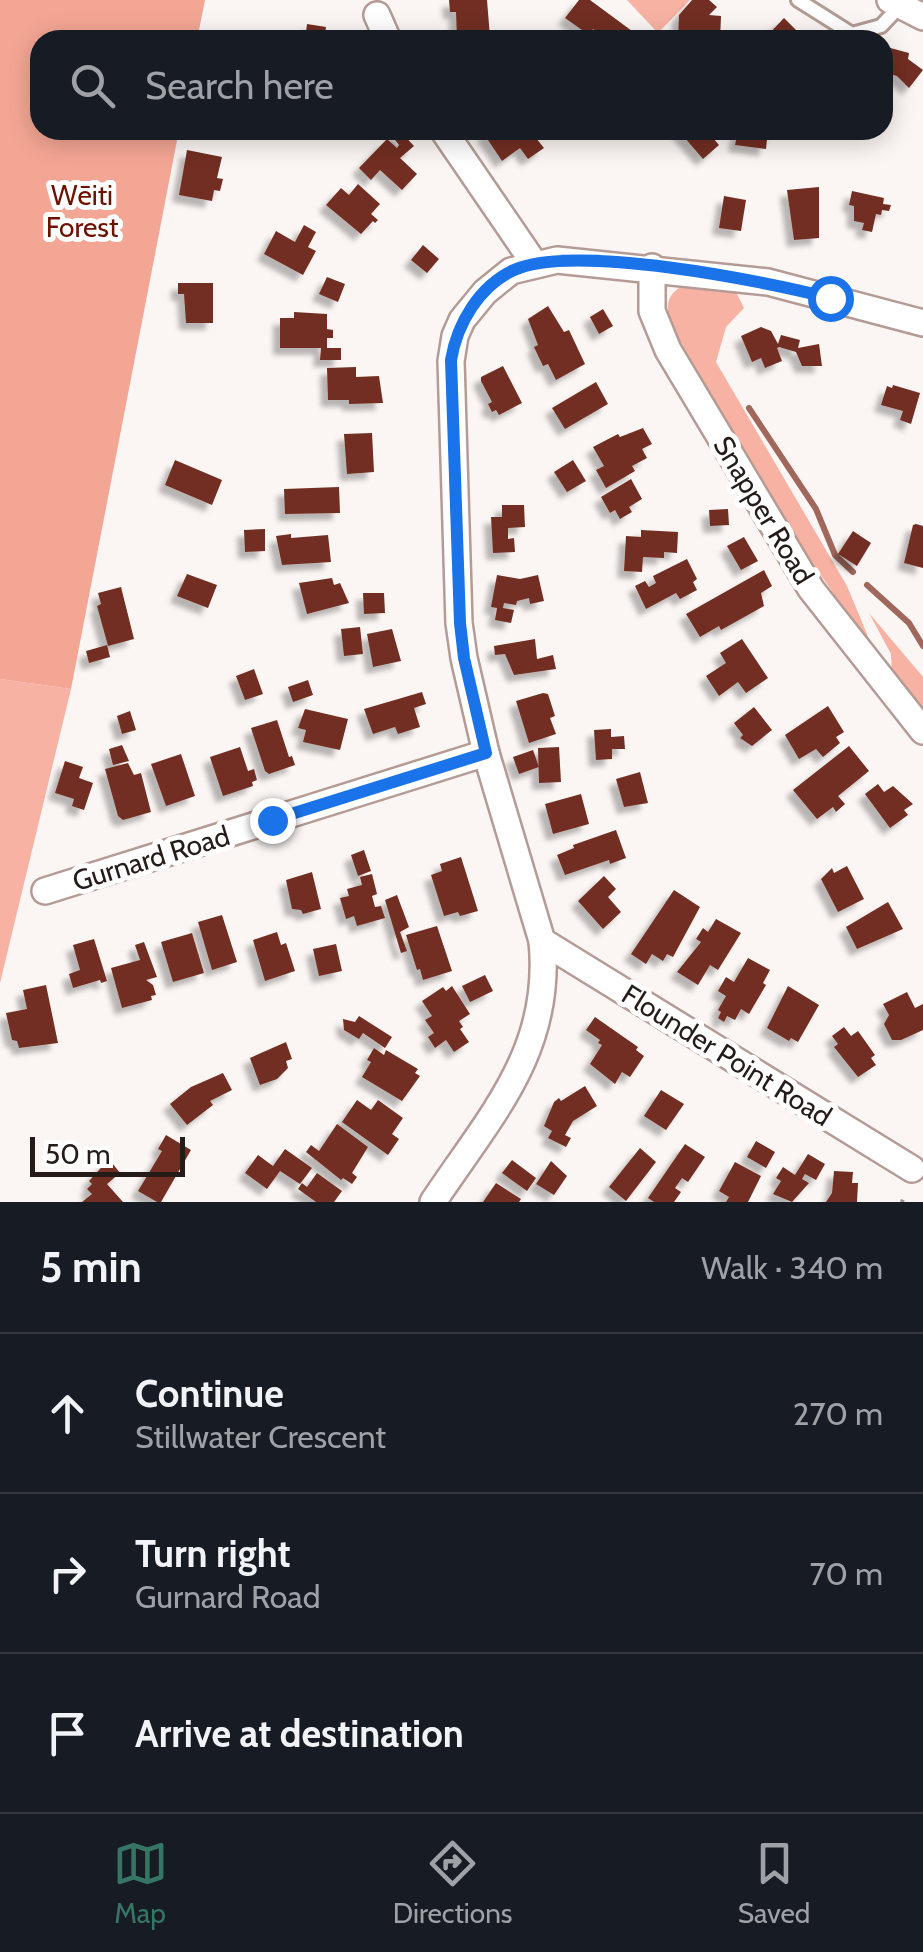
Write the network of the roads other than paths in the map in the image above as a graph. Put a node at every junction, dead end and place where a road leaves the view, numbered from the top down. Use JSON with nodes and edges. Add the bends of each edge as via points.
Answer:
{"nodes":[{"id":1,"x":798,"y":0,"type":"edge"},
{"id":2,"x":904,"y":8,"type":"edge"},
{"id":3,"x":846,"y":30,"type":"edge"},
{"id":4,"x":866,"y":30,"type":"edge"},
{"id":5,"x":450,"y":140,"type":"edge"},
{"id":6,"x":534,"y":264,"type":"junction"},
{"id":7,"x":652,"y":267,"type":"junction"},
{"id":8,"x":923,"y":323,"type":"edge"},
{"id":9,"x":923,"y":731,"type":"edge"},
{"id":10,"x":486,"y":753,"type":"junction"},
{"id":11,"x":45,"y":891,"type":"dead end"},
{"id":12,"x":542,"y":941,"type":"junction"},
{"id":13,"x":912,"y":1169,"type":"dead end"},
{"id":14,"x":433,"y":1202,"type":"edge"}],
"edges":[{"from":1,"to":3,"type":"lane"},
{"from":2,"to":4,"type":"lane"},
{"from":5,"to":6,"type":"street"},
{"from":6,"to":7,"type":"street","via":[[580,260]]},
{"from":6,"to":10,"type":"street","via":[[511,271],[485,292],[462,320],[451,360],[460,623]]},
{"from":7,"to":8,"type":"street","via":[[768,282]]},
{"from":7,"to":9,"type":"street","name":"Snapper Road","via":[[658,332],[688,384],[811,589]]},
{"from":10,"to":11,"type":"street","name":"Gurnard Road"},
{"from":10,"to":12,"type":"street"},
{"from":12,"to":13,"type":"street","name":"Flounder Point Road"},
{"from":12,"to":14,"type":"street","via":[[542,1006],[532,1045]]}]}
